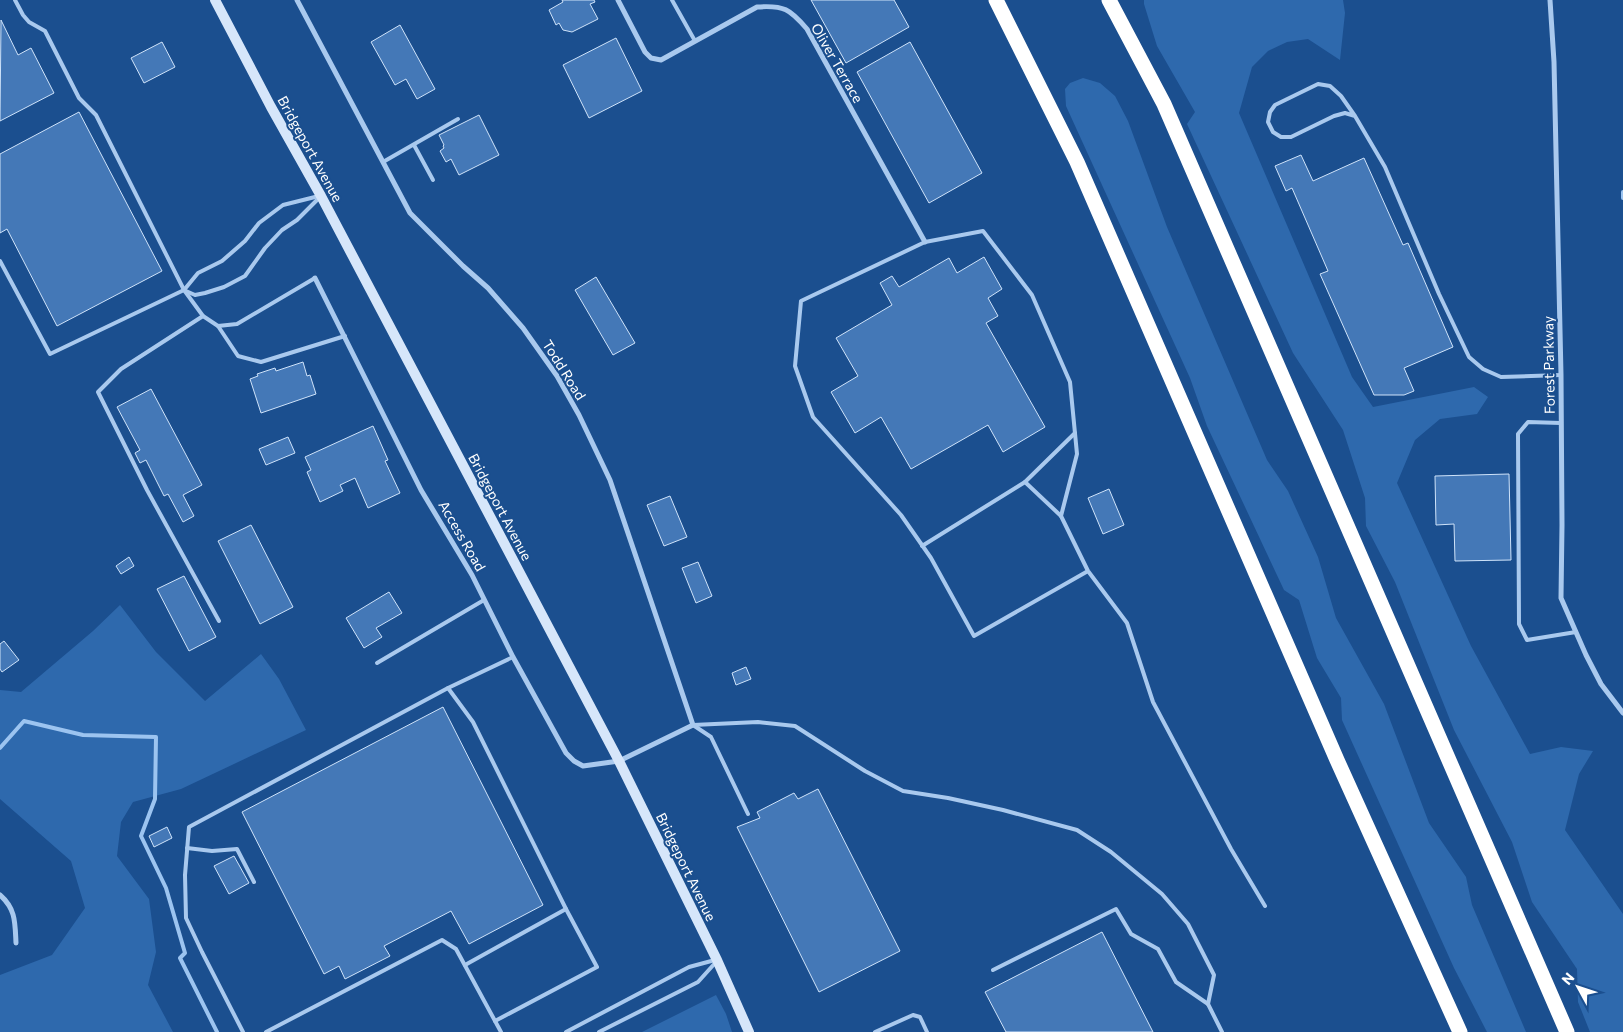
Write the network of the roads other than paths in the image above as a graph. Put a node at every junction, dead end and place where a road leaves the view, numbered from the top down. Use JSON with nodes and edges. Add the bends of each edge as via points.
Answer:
{"nodes":[{"id":1,"x":15,"y":0,"type":"edge"},
{"id":2,"x":215,"y":0,"type":"edge"},
{"id":3,"x":297,"y":0,"type":"edge"},
{"id":4,"x":618,"y":0,"type":"edge"},
{"id":5,"x":672,"y":0,"type":"edge"},
{"id":6,"x":996,"y":0,"type":"edge"},
{"id":7,"x":1109,"y":0,"type":"edge"},
{"id":8,"x":1550,"y":0,"type":"edge"},
{"id":9,"x":695,"y":41,"type":"junction"},
{"id":10,"x":1355,"y":116,"type":"junction"},
{"id":11,"x":458,"y":119,"type":"dead end"},
{"id":12,"x":414,"y":145,"type":"junction"},
{"id":13,"x":383,"y":162,"type":"junction"},
{"id":14,"x":433,"y":180,"type":"dead end"},
{"id":15,"x":321,"y":196,"type":"junction"},
{"id":16,"x":925,"y":242,"type":"junction"},
{"id":17,"x":0,"y":261,"type":"edge"},
{"id":18,"x":315,"y":278,"type":"joint"},
{"id":19,"x":184,"y":290,"type":"junction"},
{"id":20,"x":203,"y":316,"type":"junction"},
{"id":21,"x":218,"y":326,"type":"junction"},
{"id":22,"x":345,"y":336,"type":"junction"},
{"id":23,"x":1560,"y":374,"type":"junction"},
{"id":24,"x":1561,"y":423,"type":"junction"},
{"id":25,"x":1075,"y":432,"type":"junction"},
{"id":26,"x":1025,"y":482,"type":"junction"},
{"id":27,"x":1061,"y":516,"type":"junction"},
{"id":28,"x":922,"y":546,"type":"junction"},
{"id":29,"x":1088,"y":571,"type":"junction"},
{"id":30,"x":484,"y":600,"type":"junction"},
{"id":31,"x":219,"y":621,"type":"dead end"},
{"id":32,"x":1576,"y":632,"type":"junction"},
{"id":33,"x":513,"y":657,"type":"junction"},
{"id":34,"x":377,"y":663,"type":"dead end"},
{"id":35,"x":448,"y":688,"type":"junction"},
{"id":36,"x":1623,"y":712,"type":"edge"},
{"id":37,"x":693,"y":725,"type":"junction"},
{"id":38,"x":619,"y":762,"type":"junction"},
{"id":39,"x":748,"y":814,"type":"dead end"},
{"id":40,"x":187,"y":848,"type":"junction"},
{"id":41,"x":254,"y":882,"type":"dead end"},
{"id":42,"x":0,"y":895,"type":"edge"},
{"id":43,"x":1265,"y":906,"type":"dead end"},
{"id":44,"x":566,"y":910,"type":"junction"},
{"id":45,"x":16,"y":943,"type":"dead end"},
{"id":46,"x":717,"y":960,"type":"junction"},
{"id":47,"x":465,"y":965,"type":"junction"},
{"id":48,"x":993,"y":970,"type":"dead end"},
{"id":49,"x":1208,"y":1004,"type":"junction"},
{"id":50,"x":495,"y":1021,"type":"junction"},
{"id":51,"x":243,"y":1032,"type":"edge"},
{"id":52,"x":266,"y":1032,"type":"edge"},
{"id":53,"x":501,"y":1032,"type":"edge"},
{"id":54,"x":566,"y":1032,"type":"edge"},
{"id":55,"x":599,"y":1032,"type":"edge"},
{"id":56,"x":749,"y":1032,"type":"edge"},
{"id":57,"x":875,"y":1032,"type":"edge"},
{"id":58,"x":927,"y":1032,"type":"edge"},
{"id":59,"x":1222,"y":1032,"type":"edge"},
{"id":60,"x":1460,"y":1032,"type":"edge"},
{"id":61,"x":1567,"y":1032,"type":"edge"}],
"edges":[{"from":1,"to":19,"type":"lane","via":[[29,22],[45,31],[79,98],[96,115]]},
{"from":2,"to":15,"type":"main road","name":"Bridgeport Avenue"},
{"from":3,"to":13,"type":"street","name":"Todd Road"},
{"from":4,"to":9,"type":"street","name":"Oliver Terrace","via":[[644,52],[652,58],[661,60]]},
{"from":5,"to":9,"type":"lane"},
{"from":6,"to":60,"type":"highway","via":[[1077,162],[1337,760]]},
{"from":7,"to":61,"type":"highway","via":[[1164,104]]},
{"from":8,"to":23,"type":"street","name":"Forest Parkway"},
{"from":9,"to":16,"type":"street","name":"Oliver Terrace","via":[[757,7],[774,5],[792,12],[807,29]]},
{"from":10,"to":10,"type":"lane","via":[[1330,86],[1318,84],[1276,105],[1268,122],[1273,132],[1281,137],[1291,137],[1334,116],[1345,113]]},
{"from":10,"to":23,"type":"lane","via":[[1385,167],[1469,358],[1483,370],[1501,377]]},
{"from":11,"to":12,"type":"lane"},
{"from":12,"to":13,"type":"lane"},
{"from":12,"to":14,"type":"lane"},
{"from":13,"to":37,"type":"street","name":"Todd Road","via":[[410,213],[488,288],[523,328],[557,376],[610,480]]},
{"from":15,"to":19,"type":"lane","via":[[283,205],[259,223],[245,241],[222,261],[198,273]]},
{"from":15,"to":19,"type":"lane","via":[[282,230],[245,276],[205,293]]},
{"from":15,"to":38,"type":"main road","name":"Bridgeport Avenue"},
{"from":16,"to":25,"type":"lane","via":[[983,231],[1032,295],[1070,382]]},
{"from":16,"to":28,"type":"lane","via":[[801,302],[795,366],[813,418],[901,515]]},
{"from":17,"to":19,"type":"lane","via":[[50,354]]},
{"from":18,"to":21,"type":"lane","via":[[237,324]]},
{"from":18,"to":22,"type":"street","name":"Access Road"},
{"from":19,"to":20,"type":"lane"},
{"from":20,"to":21,"type":"lane"},
{"from":20,"to":31,"type":"lane","via":[[121,368],[98,392]]},
{"from":21,"to":22,"type":"lane","via":[[238,356],[261,362]]},
{"from":22,"to":30,"type":"street","name":"Access Road","via":[[421,490]]},
{"from":23,"to":24,"type":"street","name":"Forest Parkway"},
{"from":24,"to":32,"type":"street","name":"Forest Parkway","via":[[1561,598]]},
{"from":24,"to":32,"type":"lane","via":[[1528,422],[1518,434],[1519,624],[1527,640]]},
{"from":25,"to":26,"type":"lane"},
{"from":25,"to":27,"type":"lane","via":[[1077,454]]},
{"from":26,"to":27,"type":"lane"},
{"from":26,"to":28,"type":"lane"},
{"from":27,"to":29,"type":"lane"},
{"from":28,"to":29,"type":"lane","via":[[974,636]]},
{"from":29,"to":43,"type":"lane","via":[[1127,623],[1153,702]]},
{"from":30,"to":33,"type":"street","name":"Access Road"},
{"from":30,"to":34,"type":"lane"},
{"from":32,"to":36,"type":"street","name":"Forest Parkway","via":[[1601,684]]},
{"from":33,"to":35,"type":"lane"},
{"from":33,"to":38,"type":"street","name":"Access Road","via":[[566,754],[583,766]]},
{"from":35,"to":40,"type":"lane","via":[[189,827]]},
{"from":35,"to":44,"type":"lane","via":[[473,722]]},
{"from":37,"to":38,"type":"street"},
{"from":37,"to":39,"type":"lane","via":[[711,737]]},
{"from":37,"to":49,"type":"lane","via":[[758,722],[795,726],[903,791],[1003,810],[1077,830],[1112,852],[1154,888],[1188,924],[1214,975]]},
{"from":38,"to":46,"type":"main road","name":"Bridgeport Avenue"},
{"from":40,"to":41,"type":"lane","via":[[237,849]]},
{"from":40,"to":51,"type":"lane","via":[[186,918]]},
{"from":42,"to":45,"type":"street","via":[[9,903],[15,922]]},
{"from":44,"to":47,"type":"lane"},
{"from":44,"to":50,"type":"lane","via":[[597,967]]},
{"from":46,"to":54,"type":"lane","via":[[689,967]]},
{"from":46,"to":55,"type":"lane","via":[[698,982]]},
{"from":46,"to":56,"type":"main road","name":"Bridgeport Avenue"},
{"from":47,"to":50,"type":"lane"},
{"from":47,"to":52,"type":"lane","via":[[456,949],[442,940]]},
{"from":48,"to":49,"type":"lane","via":[[1116,909],[1131,934],[1158,949],[1176,982]]},
{"from":49,"to":59,"type":"lane"},
{"from":50,"to":53,"type":"lane"},
{"from":57,"to":58,"type":"lane","via":[[913,1015],[920,1017]]}]}
